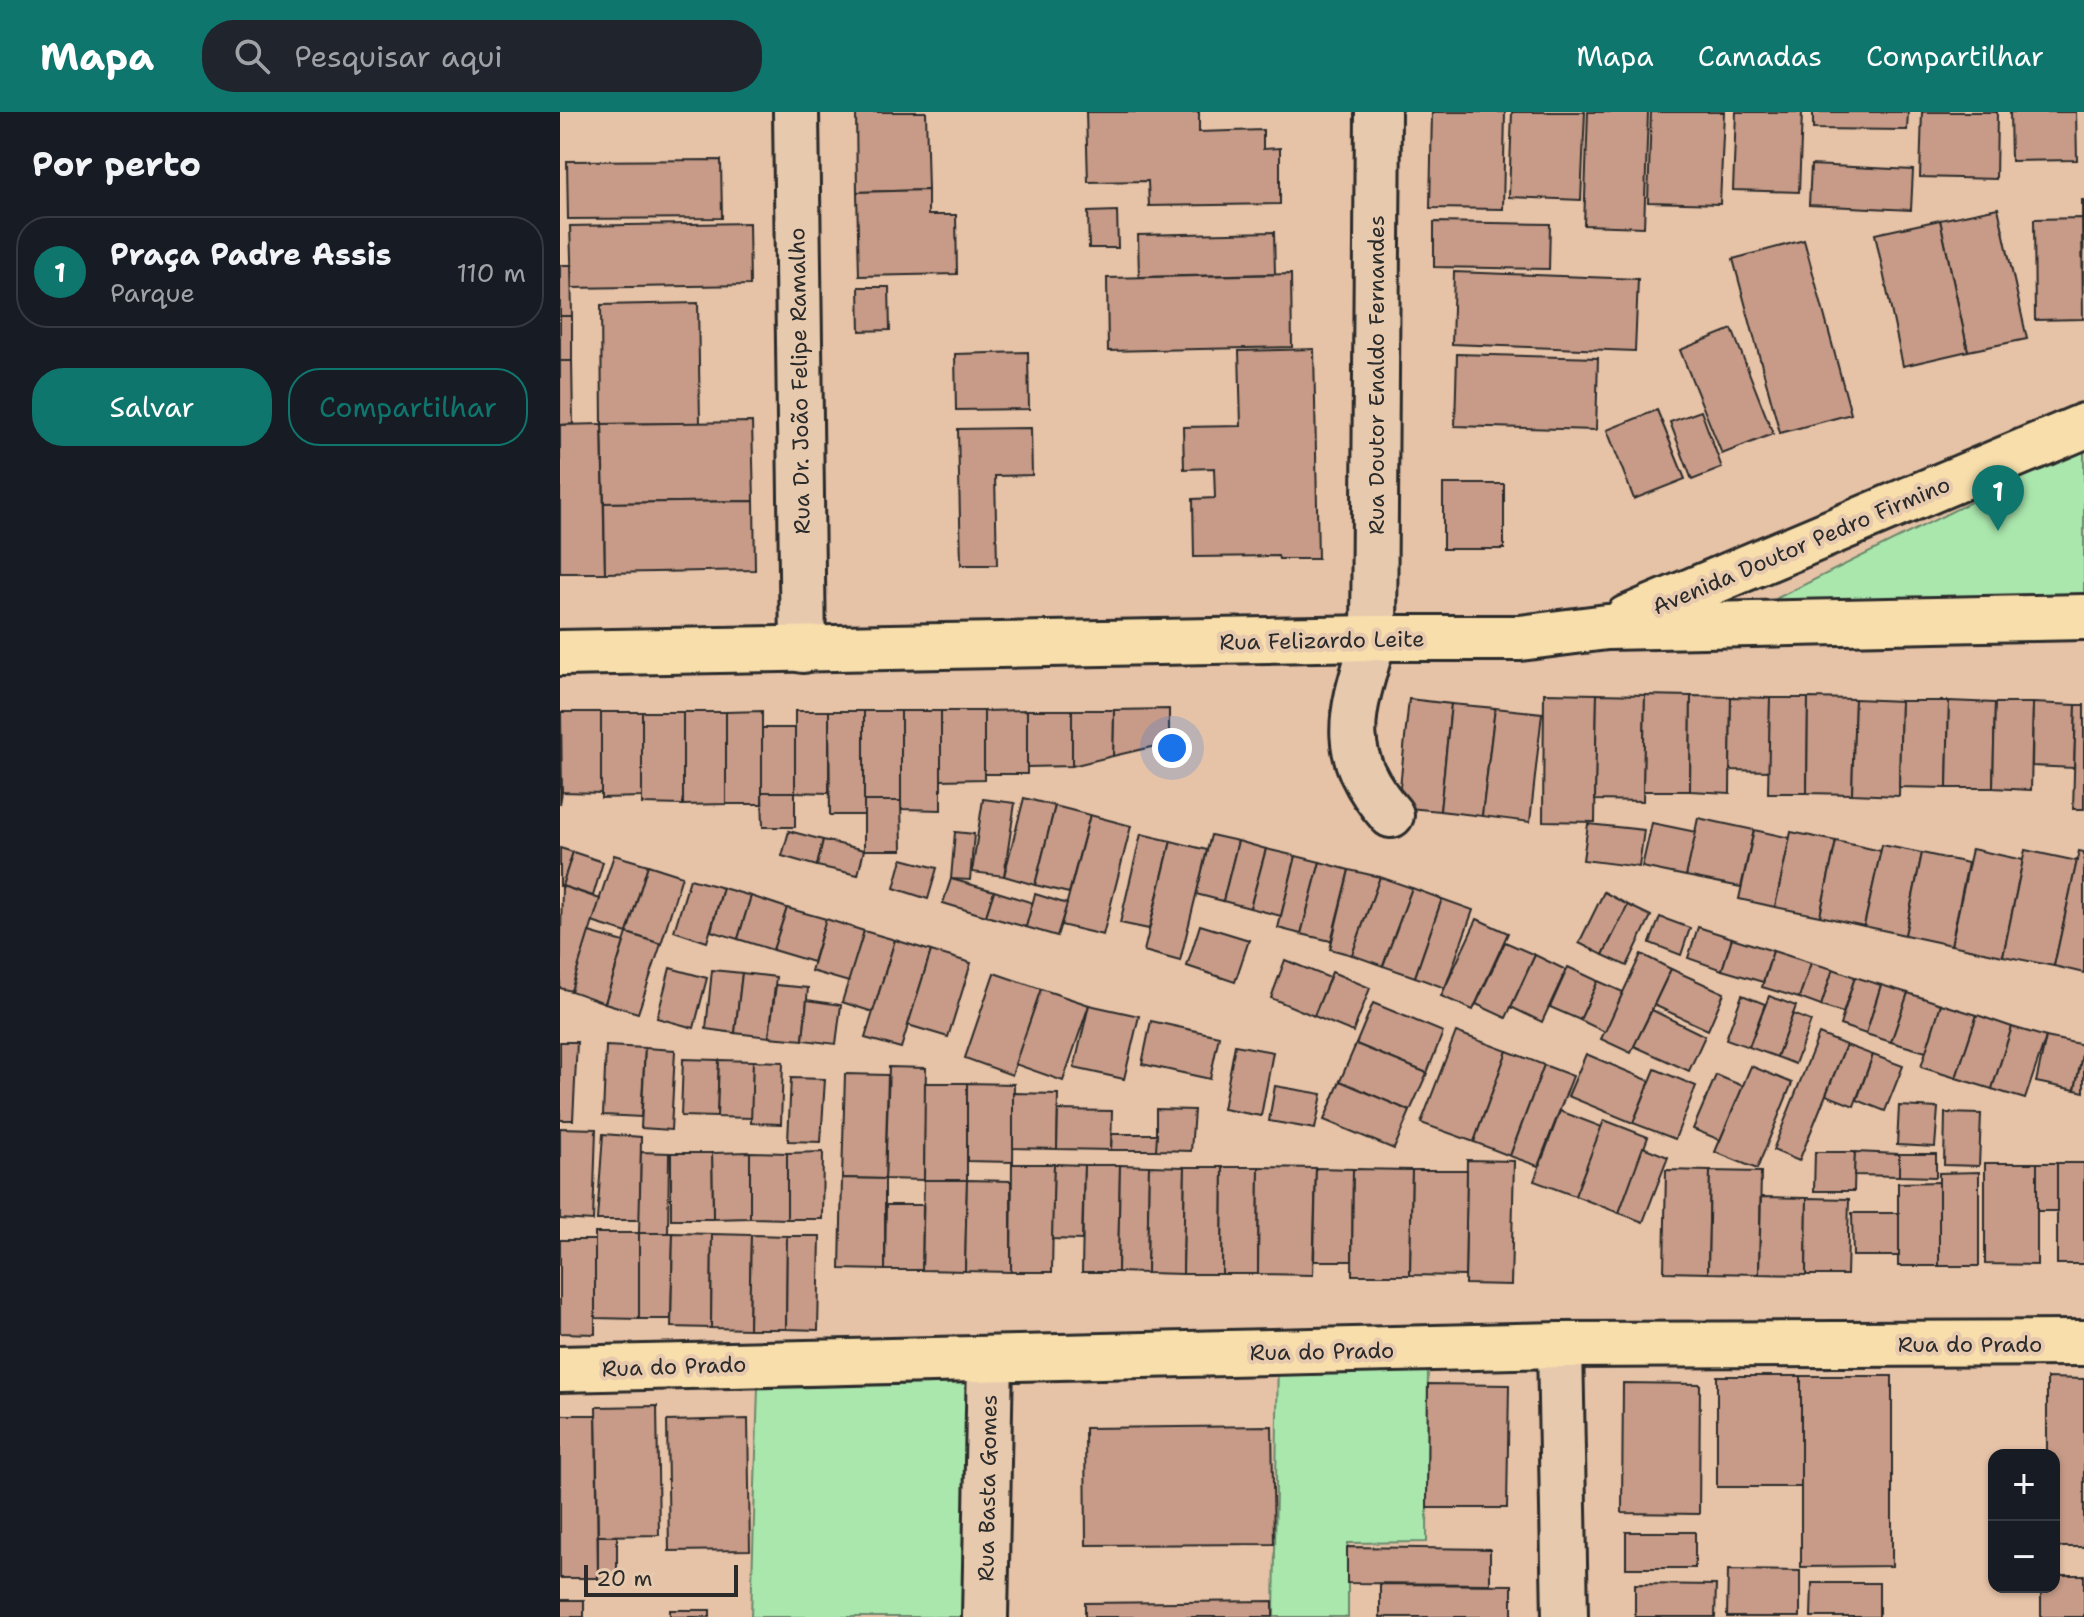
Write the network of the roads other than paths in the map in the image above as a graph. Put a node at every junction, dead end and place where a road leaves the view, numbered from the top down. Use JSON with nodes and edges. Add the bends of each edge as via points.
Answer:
{"nodes":[{"id":1,"x":796,"y":112,"type":"edge"},
{"id":2,"x":1378,"y":112,"type":"edge"},
{"id":3,"x":2084,"y":426,"type":"edge"},
{"id":4,"x":2084,"y":617,"type":"edge"},
{"id":5,"x":1607,"y":627,"type":"junction"},
{"id":6,"x":1374,"y":638,"type":"junction"},
{"id":7,"x":803,"y":650,"type":"junction"},
{"id":8,"x":560,"y":653,"type":"edge"},
{"id":9,"x":1391,"y":815,"type":"dead end"},
{"id":10,"x":2084,"y":1343,"type":"edge"},
{"id":11,"x":1560,"y":1345,"type":"junction"},
{"id":12,"x":990,"y":1359,"type":"junction"},
{"id":13,"x":560,"y":1369,"type":"edge"},
{"id":14,"x":985,"y":1617,"type":"edge"},
{"id":15,"x":1565,"y":1617,"type":"edge"}],
"edges":[{"from":1,"to":7,"type":"street","name":"Rua Dr. João Felipe Ramalho"},
{"from":2,"to":6,"type":"street","name":"Rua Doutor Enaldo Fernandes"},
{"from":3,"to":5,"type":"main road","name":"Avenida Doutor Pedro Firmino"},
{"from":4,"to":5,"type":"main road","name":"Rua Felizardo Leite"},
{"from":5,"to":6,"type":"main road","name":"Rua Felizardo Leite","via":[[1520,638]]},
{"from":6,"to":7,"type":"main road","name":"Rua Felizardo Leite"},
{"from":6,"to":9,"type":"street","name":"Rua Doutor Enaldo Fernandes","via":[[1356,698],[1353,733],[1356,764],[1370,792]]},
{"from":7,"to":8,"type":"main road","name":"Rua Felizardo Leite"},
{"from":10,"to":11,"type":"main road","name":"Rua do Prado"},
{"from":11,"to":12,"type":"main road","name":"Rua do Prado"},
{"from":11,"to":15,"type":"street"},
{"from":12,"to":13,"type":"main road","name":"Rua do Prado"},
{"from":12,"to":14,"type":"street","name":"Rua Basta Gomes"}]}
